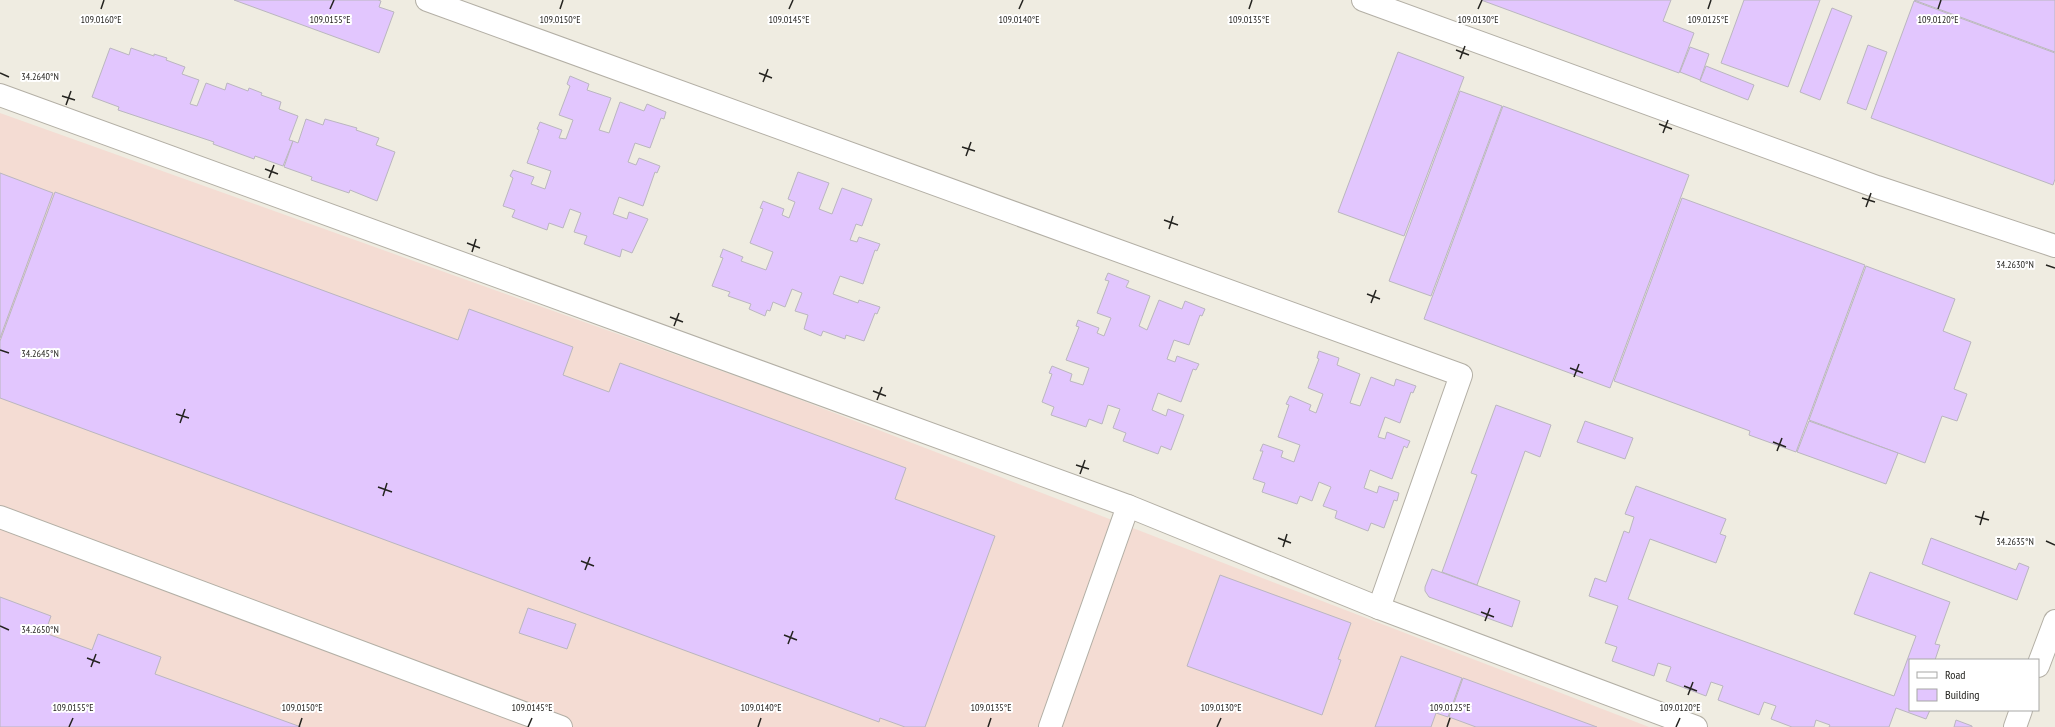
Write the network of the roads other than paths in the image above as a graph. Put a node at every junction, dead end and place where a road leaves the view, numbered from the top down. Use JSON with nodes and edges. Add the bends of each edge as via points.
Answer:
{"nodes":[{"id":1,"x":427,"y":0,"type":"edge"},
{"id":2,"x":1363,"y":0,"type":"edge"},
{"id":3,"x":0,"y":95,"type":"edge"},
{"id":4,"x":2055,"y":246,"type":"edge"},
{"id":5,"x":1128,"y":506,"type":"junction"},
{"id":6,"x":0,"y":517,"type":"edge"},
{"id":7,"x":1379,"y":608,"type":"junction"},
{"id":8,"x":2055,"y":621,"type":"edge"},
{"id":9,"x":2039,"y":663,"type":"edge"},
{"id":10,"x":2021,"y":711,"type":"edge"},
{"id":11,"x":561,"y":727,"type":"edge"},
{"id":12,"x":1050,"y":727,"type":"edge"},
{"id":13,"x":1696,"y":727,"type":"edge"},
{"id":14,"x":2015,"y":727,"type":"edge"}],
"edges":[{"from":1,"to":7,"type":"street","via":[[1461,375]]},
{"from":2,"to":4,"type":"street","via":[[1877,187]]},
{"from":3,"to":5,"type":"street"},
{"from":5,"to":7,"type":"street"},
{"from":5,"to":12,"type":"street"},
{"from":6,"to":11,"type":"street"},
{"from":7,"to":13,"type":"street"},
{"from":8,"to":9,"type":"street"},
{"from":10,"to":14,"type":"street"}]}
